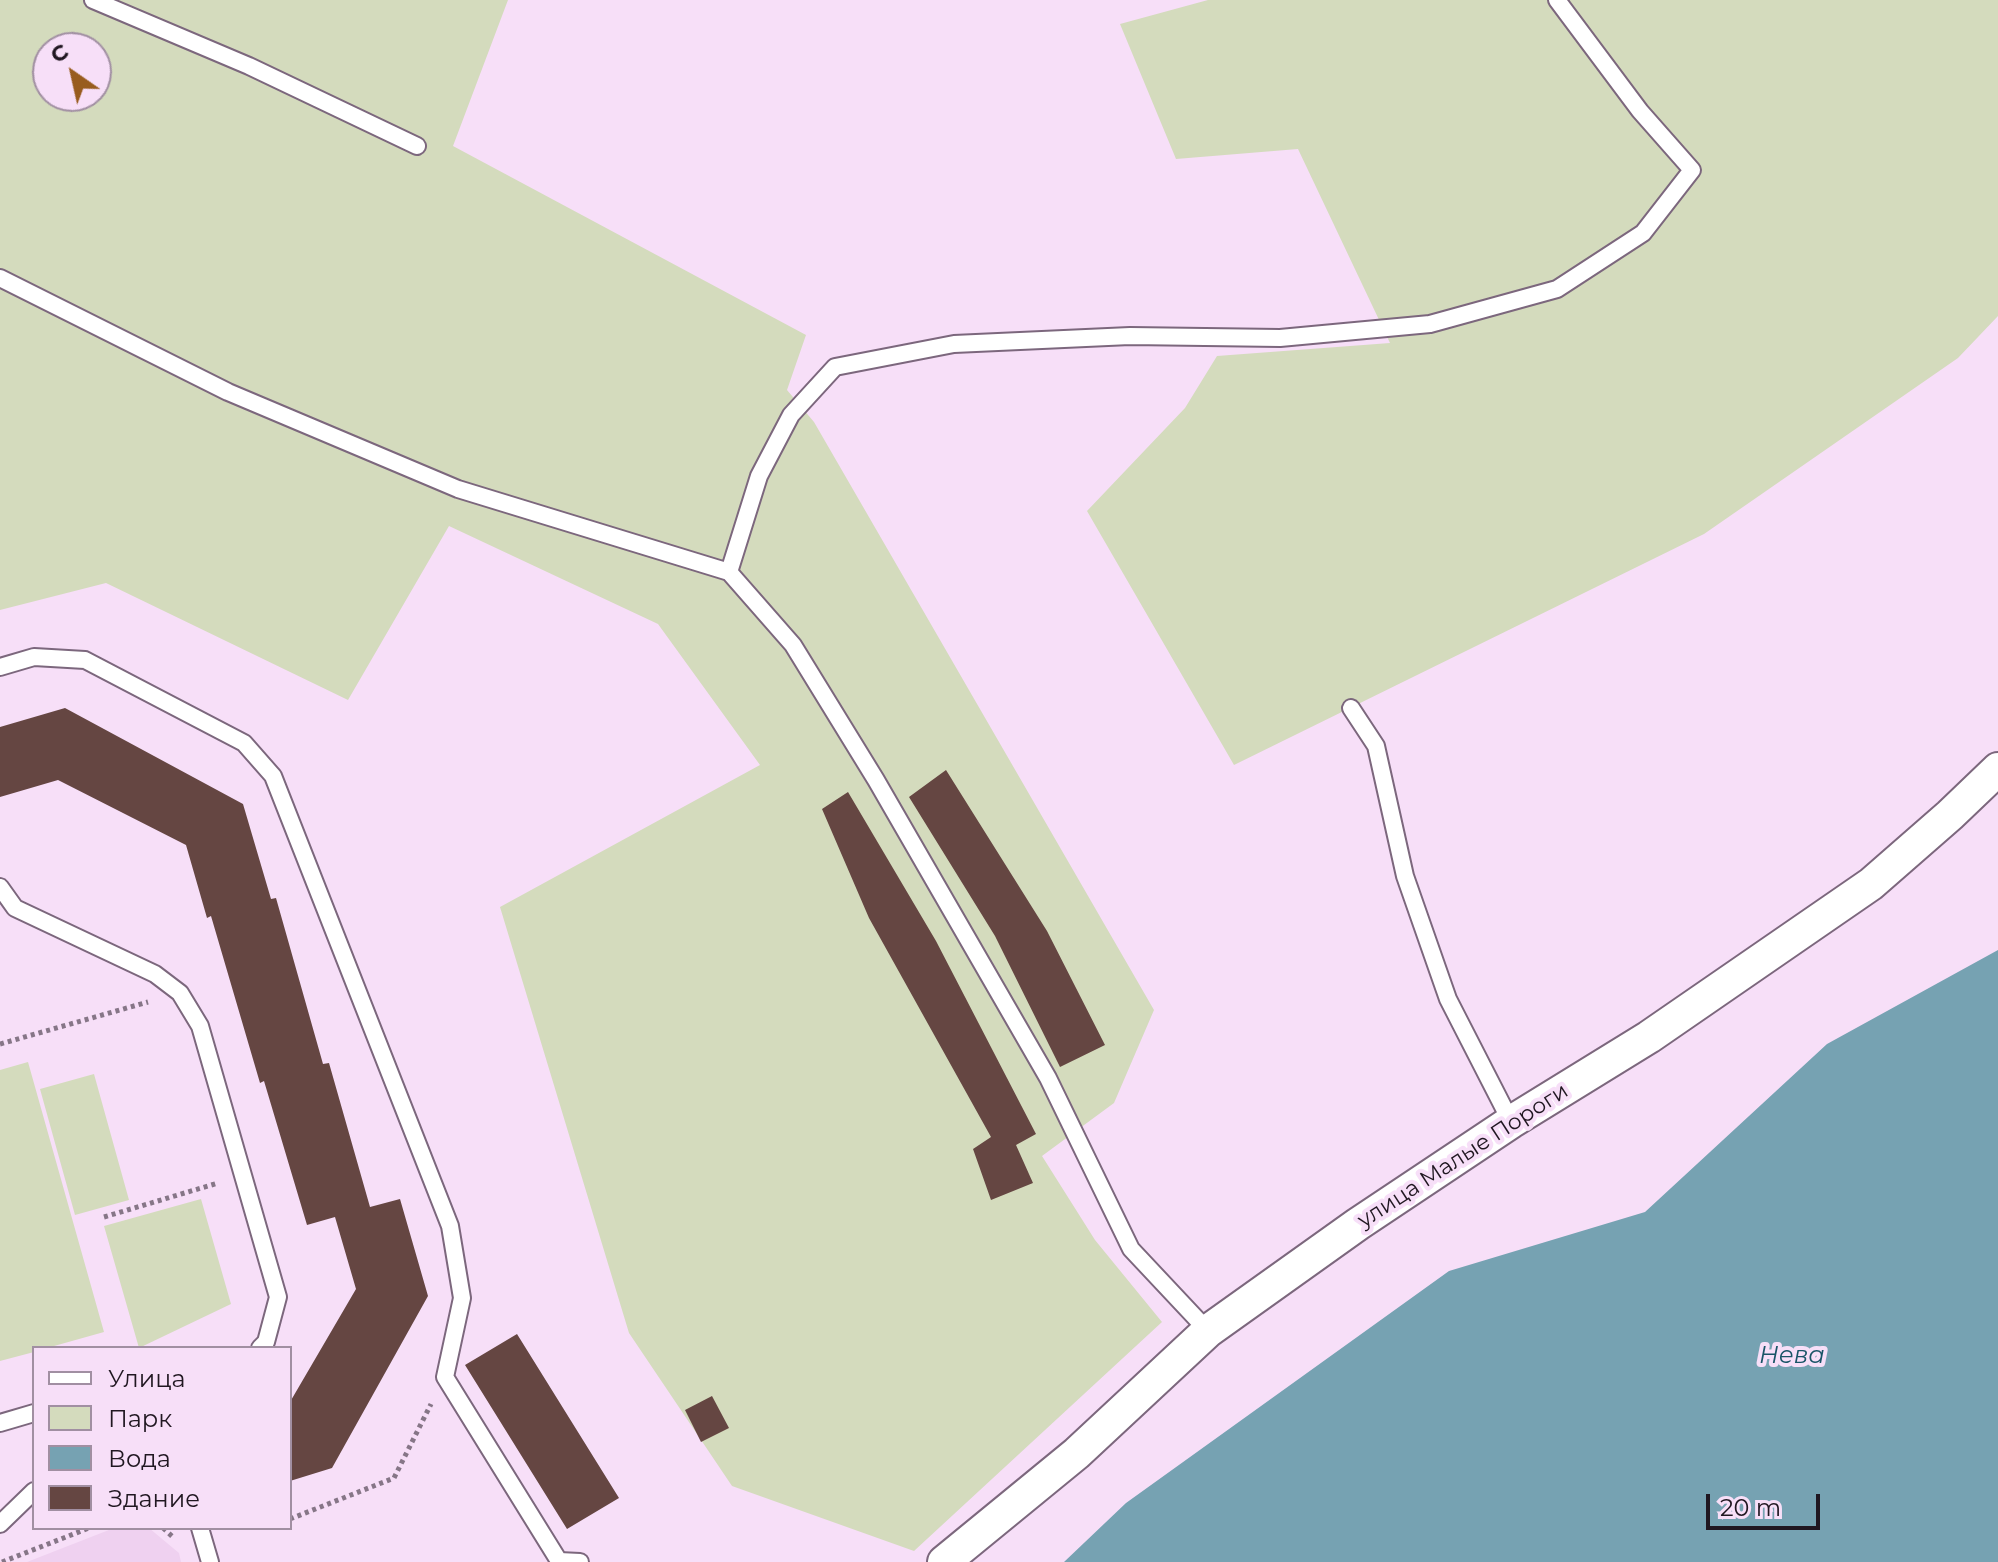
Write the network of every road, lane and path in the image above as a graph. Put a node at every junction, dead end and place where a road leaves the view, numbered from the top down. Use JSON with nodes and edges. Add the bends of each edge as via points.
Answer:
{"nodes":[{"id":1,"x":93,"y":0,"type":"edge"},
{"id":2,"x":1557,"y":0,"type":"edge"},
{"id":3,"x":417,"y":146,"type":"dead end"},
{"id":4,"x":0,"y":278,"type":"edge"},
{"id":5,"x":729,"y":572,"type":"junction"},
{"id":6,"x":0,"y":667,"type":"edge"},
{"id":7,"x":1351,"y":708,"type":"dead end"},
{"id":8,"x":1998,"y":769,"type":"edge"},
{"id":9,"x":0,"y":887,"type":"edge"},
{"id":10,"x":180,"y":993,"type":"junction"},
{"id":11,"x":0,"y":1044,"type":"edge"},
{"id":12,"x":1511,"y":1122,"type":"junction"},
{"id":13,"x":243,"y":1176,"type":"junction"},
{"id":14,"x":104,"y":1217,"type":"dead end"},
{"id":15,"x":1208,"y":1331,"type":"junction"},
{"id":16,"x":262,"y":1346,"type":"edge"},
{"id":17,"x":445,"y":1377,"type":"junction"},
{"id":18,"x":32,"y":1414,"type":"edge"},
{"id":19,"x":0,"y":1423,"type":"edge"},
{"id":20,"x":32,"y":1493,"type":"edge"},
{"id":21,"x":292,"y":1518,"type":"edge"},
{"id":22,"x":0,"y":1524,"type":"edge"},
{"id":23,"x":84,"y":1530,"type":"edge"},
{"id":24,"x":201,"y":1530,"type":"edge"},
{"id":25,"x":555,"y":1561,"type":"edge"},
{"id":26,"x":2,"y":1562,"type":"edge"},
{"id":27,"x":210,"y":1562,"type":"edge"},
{"id":28,"x":580,"y":1562,"type":"edge"},
{"id":29,"x":944,"y":1562,"type":"edge"}],
"edges":[{"from":1,"to":3,"type":"lane"},
{"from":2,"to":5,"type":"lane","via":[[1640,111],[1692,170],[1643,233],[1557,289],[1430,324],[1280,338],[1130,336],[954,344],[835,367],[791,415],[765,463]]},
{"from":4,"to":5,"type":"lane","via":[[228,392],[458,489]]},
{"from":5,"to":15,"type":"lane","via":[[793,645],[876,780],[1048,1078],[1131,1249]]},
{"from":6,"to":17,"type":"lane","via":[[34,657],[85,660],[244,743],[273,776],[450,1226],[462,1298]]},
{"from":7,"to":12,"type":"lane","via":[[1376,746],[1405,876],[1448,999]]},
{"from":8,"to":12,"type":"street","name":"улица Малые Пороги","via":[[1871,884],[1649,1037]]},
{"from":9,"to":10,"type":"lane","via":[[15,908],[155,974]]},
{"from":10,"to":11,"type":"path"},
{"from":10,"to":13,"type":"lane","via":[[200,1026]]},
{"from":12,"to":15,"type":"street","name":"улица Малые Пороги"},
{"from":13,"to":14,"type":"path"},
{"from":13,"to":16,"type":"lane","via":[[278,1297]]},
{"from":15,"to":29,"type":"street","name":"улица Малые Пороги","via":[[1077,1453]]},
{"from":17,"to":21,"type":"path","via":[[394,1478]]},
{"from":17,"to":25,"type":"lane"},
{"from":18,"to":19,"type":"lane"},
{"from":20,"to":22,"type":"lane"},
{"from":23,"to":26,"type":"path"},
{"from":24,"to":27,"type":"lane"},
{"from":25,"to":28,"type":"lane"}]}
